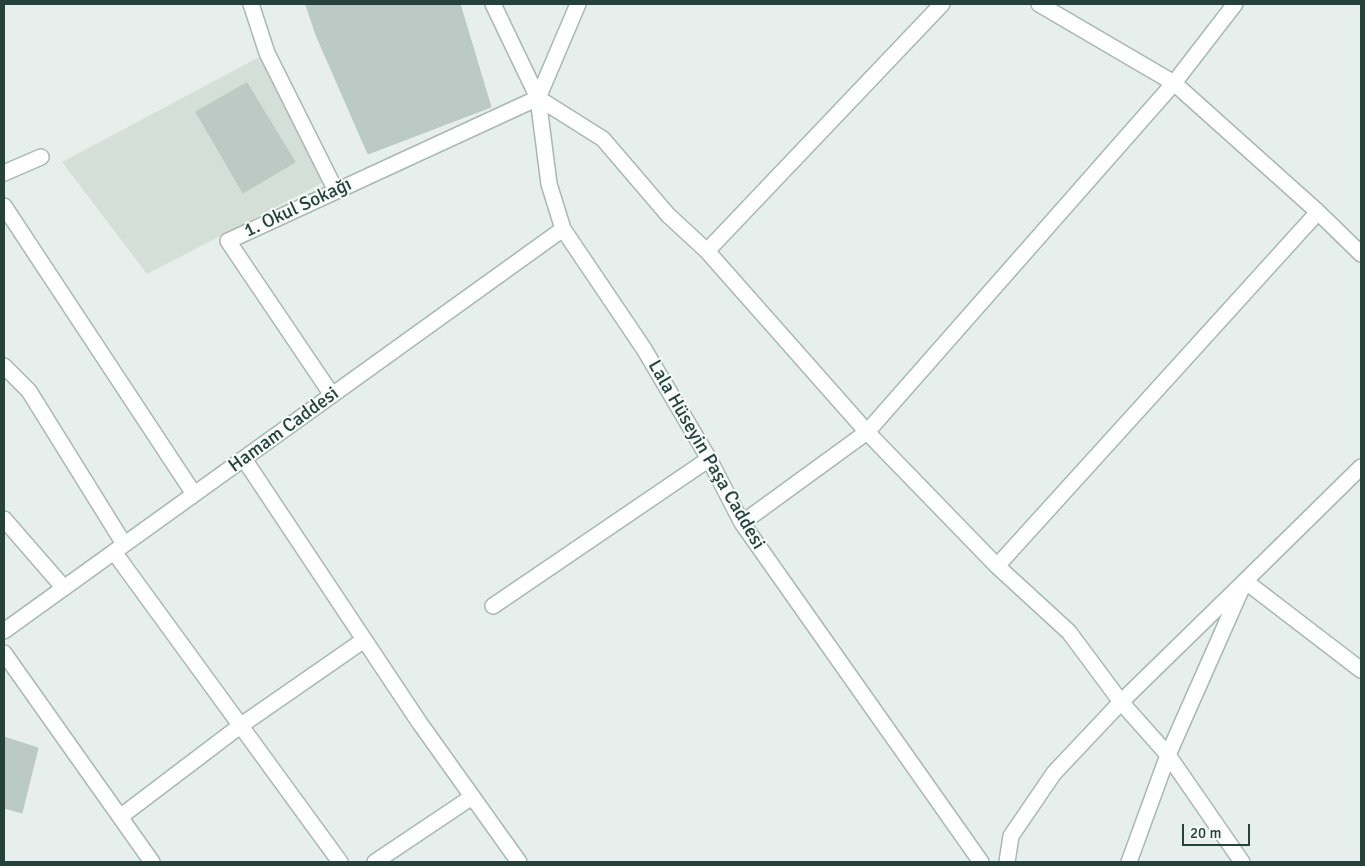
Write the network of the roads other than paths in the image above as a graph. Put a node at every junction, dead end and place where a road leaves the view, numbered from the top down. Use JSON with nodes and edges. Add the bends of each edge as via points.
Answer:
{"nodes":[{"id":1,"x":251,"y":4,"type":"edge"},
{"id":2,"x":493,"y":4,"type":"edge"},
{"id":3,"x":578,"y":4,"type":"edge"},
{"id":4,"x":942,"y":4,"type":"edge"},
{"id":5,"x":1039,"y":4,"type":"edge"},
{"id":6,"x":1235,"y":4,"type":"edge"},
{"id":7,"x":1174,"y":83,"type":"junction"},
{"id":8,"x":538,"y":98,"type":"junction"},
{"id":9,"x":41,"y":157,"type":"dead end"},
{"id":10,"x":4,"y":173,"type":"edge"},
{"id":11,"x":336,"y":191,"type":"junction"},
{"id":12,"x":4,"y":206,"type":"edge"},
{"id":13,"x":1318,"y":212,"type":"junction"},
{"id":14,"x":563,"y":229,"type":"junction"},
{"id":15,"x":707,"y":251,"type":"junction"},
{"id":16,"x":1361,"y":254,"type":"edge"},
{"id":17,"x":4,"y":366,"type":"edge"},
{"id":18,"x":332,"y":396,"type":"junction"},
{"id":19,"x":867,"y":432,"type":"junction"},
{"id":20,"x":244,"y":459,"type":"junction"},
{"id":21,"x":708,"y":459,"type":"junction"},
{"id":22,"x":1361,"y":467,"type":"edge"},
{"id":23,"x":194,"y":494,"type":"junction"},
{"id":24,"x":4,"y":519,"type":"edge"},
{"id":25,"x":742,"y":523,"type":"junction"},
{"id":26,"x":119,"y":548,"type":"junction"},
{"id":27,"x":997,"y":566,"type":"junction"},
{"id":28,"x":1245,"y":581,"type":"junction"},
{"id":29,"x":64,"y":588,"type":"junction"},
{"id":30,"x":493,"y":606,"type":"dead end"},
{"id":31,"x":4,"y":631,"type":"edge"},
{"id":32,"x":364,"y":640,"type":"junction"},
{"id":33,"x":4,"y":653,"type":"edge"},
{"id":34,"x":1361,"y":670,"type":"edge"},
{"id":35,"x":1121,"y":702,"type":"junction"},
{"id":36,"x":240,"y":726,"type":"junction"},
{"id":37,"x":1168,"y":755,"type":"junction"},
{"id":38,"x":472,"y":797,"type":"junction"},
{"id":39,"x":120,"y":817,"type":"junction"},
{"id":40,"x":152,"y":862,"type":"edge"},
{"id":41,"x":340,"y":862,"type":"edge"},
{"id":42,"x":375,"y":862,"type":"edge"},
{"id":43,"x":519,"y":862,"type":"edge"},
{"id":44,"x":981,"y":862,"type":"edge"},
{"id":45,"x":1007,"y":862,"type":"edge"},
{"id":46,"x":1129,"y":862,"type":"edge"},
{"id":47,"x":1242,"y":862,"type":"edge"}],
"edges":[{"from":1,"to":11,"type":"street","via":[[267,53]]},
{"from":2,"to":8,"type":"street"},
{"from":3,"to":8,"type":"street"},
{"from":4,"to":15,"type":"street"},
{"from":5,"to":7,"type":"street"},
{"from":6,"to":7,"type":"street"},
{"from":7,"to":13,"type":"street"},
{"from":7,"to":19,"type":"street"},
{"from":8,"to":11,"type":"street","name":"1. Okul Sokağı"},
{"from":8,"to":14,"type":"street","name":"Lala Hüseyin Paşa Caddesi","via":[[549,184]]},
{"from":8,"to":15,"type":"street","via":[[602,139],[668,215]]},
{"from":9,"to":10,"type":"street"},
{"from":11,"to":18,"type":"street","name":"1. Okul Sokağı","via":[[228,241]]},
{"from":12,"to":23,"type":"street"},
{"from":13,"to":16,"type":"street"},
{"from":13,"to":27,"type":"street"},
{"from":14,"to":18,"type":"street","name":"Hamam Caddesi"},
{"from":14,"to":21,"type":"street","name":"Lala Hüseyin Paşa Caddesi","via":[[644,349]]},
{"from":15,"to":19,"type":"street"},
{"from":17,"to":26,"type":"street","via":[[29,392]]},
{"from":18,"to":20,"type":"street","name":"Hamam Caddesi"},
{"from":19,"to":25,"type":"street"},
{"from":19,"to":27,"type":"street"},
{"from":20,"to":23,"type":"street","name":"Hamam Caddesi"},
{"from":20,"to":32,"type":"street"},
{"from":21,"to":25,"type":"street","name":"Lala Hüseyin Paşa Caddesi"},
{"from":21,"to":30,"type":"street"},
{"from":22,"to":28,"type":"street"},
{"from":23,"to":26,"type":"street","name":"Hamam Caddesi"},
{"from":24,"to":29,"type":"street"},
{"from":25,"to":44,"type":"street","name":"Lala Hüseyin Paşa Caddesi"},
{"from":26,"to":29,"type":"street","name":"Hamam Caddesi"},
{"from":26,"to":36,"type":"street"},
{"from":27,"to":35,"type":"street","via":[[1069,632]]},
{"from":28,"to":34,"type":"street"},
{"from":28,"to":35,"type":"street"},
{"from":28,"to":37,"type":"street"},
{"from":29,"to":31,"type":"street","name":"Hamam Caddesi"},
{"from":32,"to":36,"type":"street"},
{"from":32,"to":38,"type":"street"},
{"from":33,"to":39,"type":"street"},
{"from":35,"to":37,"type":"street"},
{"from":35,"to":45,"type":"street","via":[[1054,773],[1011,836]]},
{"from":36,"to":39,"type":"street"},
{"from":36,"to":41,"type":"street"},
{"from":37,"to":46,"type":"street"},
{"from":37,"to":47,"type":"street"},
{"from":38,"to":42,"type":"street"},
{"from":38,"to":43,"type":"street"},
{"from":39,"to":40,"type":"street"}]}
